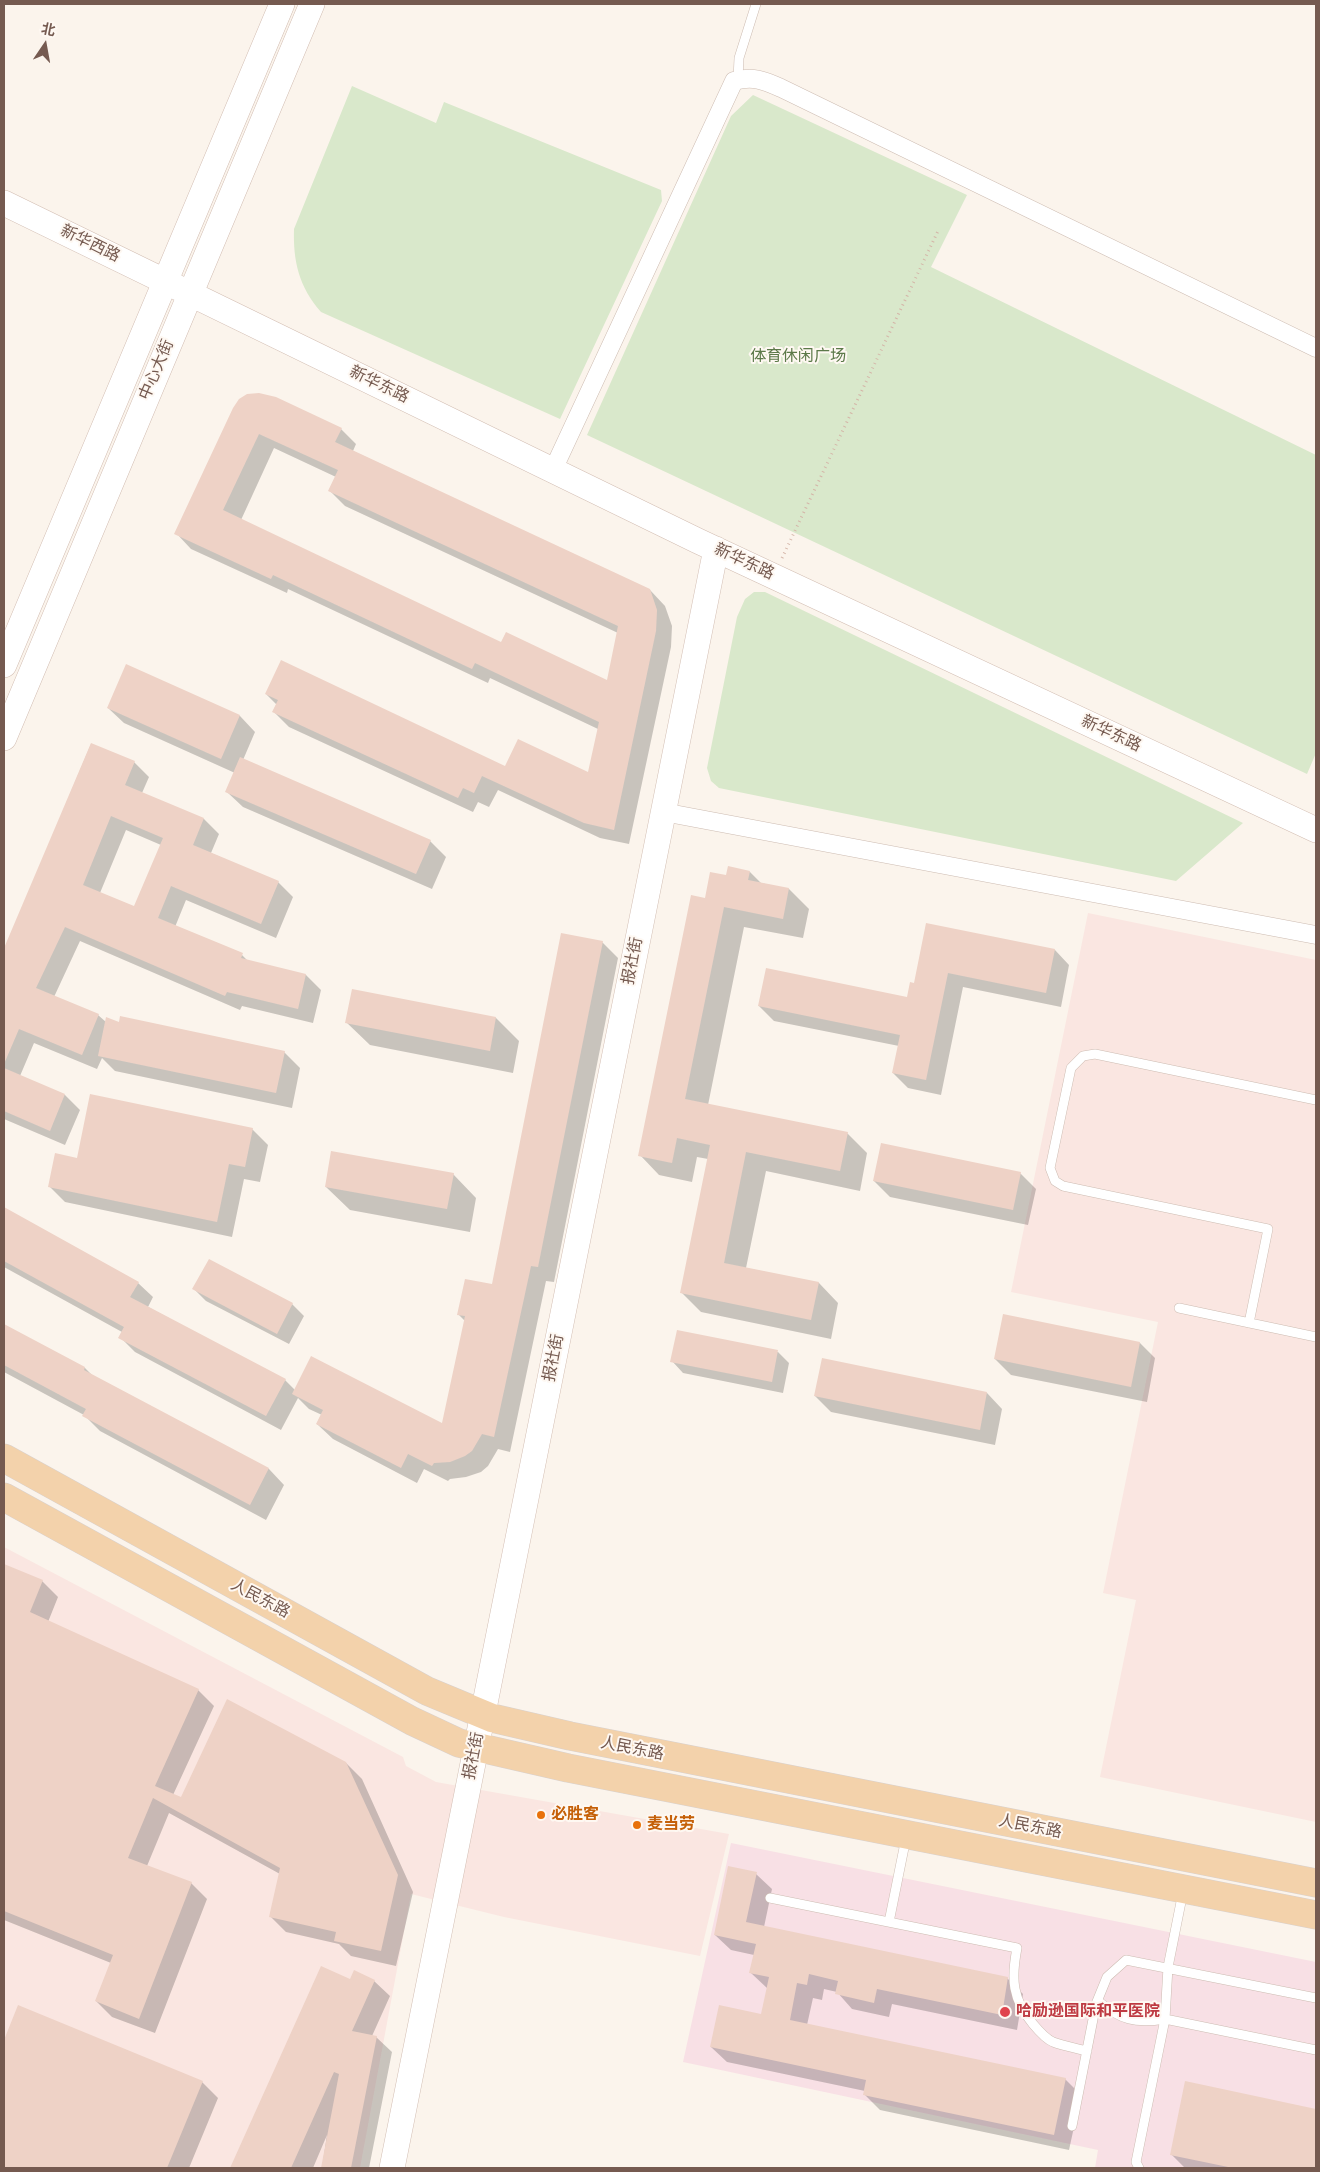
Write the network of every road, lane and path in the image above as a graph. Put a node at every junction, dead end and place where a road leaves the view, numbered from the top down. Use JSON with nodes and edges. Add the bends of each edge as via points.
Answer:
{"nodes":[{"id":1,"x":282,"y":4,"type":"edge"},
{"id":2,"x":312,"y":4,"type":"edge"},
{"id":3,"x":756,"y":4,"type":"edge"},
{"id":4,"x":738,"y":79,"type":"junction"},
{"id":5,"x":4,"y":203,"type":"edge"},
{"id":6,"x":939,"y":229,"type":"dead end"},
{"id":7,"x":177,"y":286,"type":"junction"},
{"id":8,"x":1316,"y":348,"type":"edge"},
{"id":9,"x":553,"y":470,"type":"junction"},
{"id":10,"x":716,"y":549,"type":"junction"},
{"id":11,"x":774,"y":576,"type":"junction"},
{"id":12,"x":4,"y":665,"type":"edge"},
{"id":13,"x":4,"y":738,"type":"edge"},
{"id":14,"x":663,"y":812,"type":"junction"},
{"id":15,"x":1316,"y":830,"type":"edge"},
{"id":16,"x":1316,"y":935,"type":"edge"},
{"id":17,"x":1316,"y":1100,"type":"edge"},
{"id":18,"x":1179,"y":1308,"type":"dead end"},
{"id":19,"x":1249,"y":1323,"type":"junction"},
{"id":20,"x":1316,"y":1336,"type":"edge"},
{"id":21,"x":4,"y":1458,"type":"edge"},
{"id":22,"x":6,"y":1503,"type":"edge"},
{"id":23,"x":482,"y":1715,"type":"junction"},
{"id":24,"x":476,"y":1747,"type":"junction"},
{"id":25,"x":906,"y":1835,"type":"junction"},
{"id":26,"x":1316,"y":1883,"type":"edge"},
{"id":27,"x":1183,"y":1889,"type":"junction"},
{"id":28,"x":770,"y":1898,"type":"dead end"},
{"id":29,"x":1316,"y":1915,"type":"edge"},
{"id":30,"x":888,"y":1922,"type":"junction"},
{"id":31,"x":1168,"y":1967,"type":"junction"},
{"id":32,"x":1316,"y":1998,"type":"edge"},
{"id":33,"x":1098,"y":2001,"type":"junction"},
{"id":34,"x":1165,"y":2019,"type":"junction"},
{"id":35,"x":1087,"y":2050,"type":"junction"},
{"id":36,"x":1316,"y":2050,"type":"edge"},
{"id":37,"x":1072,"y":2126,"type":"dead end"},
{"id":38,"x":392,"y":2168,"type":"edge"},
{"id":39,"x":1139,"y":2168,"type":"edge"}],
"edges":[{"from":1,"to":7,"type":"street","name":"中心大街"},
{"from":2,"to":7,"type":"street","name":"中心大街"},
{"from":3,"to":4,"type":"lane","via":[[739,58]]},
{"from":4,"to":8,"type":"street","via":[[758,78],[781,88]]},
{"from":4,"to":9,"type":"street","via":[[734,80]]},
{"from":5,"to":7,"type":"street","name":"新华西路"},
{"from":6,"to":11,"type":"path"},
{"from":7,"to":9,"type":"street","name":"新华东路"},
{"from":7,"to":12,"type":"street","name":"中心大街"},
{"from":7,"to":13,"type":"street","name":"中心大街"},
{"from":9,"to":10,"type":"street","name":"新华东路"},
{"from":10,"to":11,"type":"street","name":"新华东路"},
{"from":10,"to":14,"type":"street","name":"报社街"},
{"from":11,"to":15,"type":"street","name":"新华东路"},
{"from":14,"to":16,"type":"street"},
{"from":14,"to":23,"type":"street","name":"报社街"},
{"from":17,"to":19,"type":"lane","via":[[1095,1054],[1083,1056],[1071,1068],[1050,1168],[1055,1181],[1063,1186],[1268,1229]]},
{"from":18,"to":19,"type":"lane"},
{"from":19,"to":20,"type":"lane"},
{"from":21,"to":23,"type":"main road","name":"人民东路","via":[[427,1691]]},
{"from":22,"to":24,"type":"main road","name":"人民东路","via":[[412,1721],[459,1743]]},
{"from":23,"to":24,"type":"street","name":"报社街"},
{"from":23,"to":26,"type":"main road","name":"人民东路","via":[[570,1736]]},
{"from":24,"to":25,"type":"main road","name":"人民东路"},
{"from":24,"to":38,"type":"street","name":"报社街"},
{"from":25,"to":27,"type":"main road","name":"人民东路"},
{"from":25,"to":30,"type":"lane"},
{"from":27,"to":29,"type":"main road","name":"人民东路"},
{"from":27,"to":31,"type":"lane"},
{"from":28,"to":30,"type":"lane"},
{"from":30,"to":35,"type":"lane","via":[[1017,1948],[1012,1971],[1016,1999],[1023,2013],[1051,2041]]},
{"from":31,"to":32,"type":"lane"},
{"from":31,"to":33,"type":"lane","via":[[1126,1960],[1108,1977]]},
{"from":31,"to":34,"type":"lane"},
{"from":33,"to":34,"type":"lane","via":[[1130,2020]]},
{"from":33,"to":35,"type":"lane"},
{"from":34,"to":36,"type":"lane"},
{"from":34,"to":39,"type":"lane","via":[[1136,2162]]},
{"from":35,"to":37,"type":"lane"}]}
